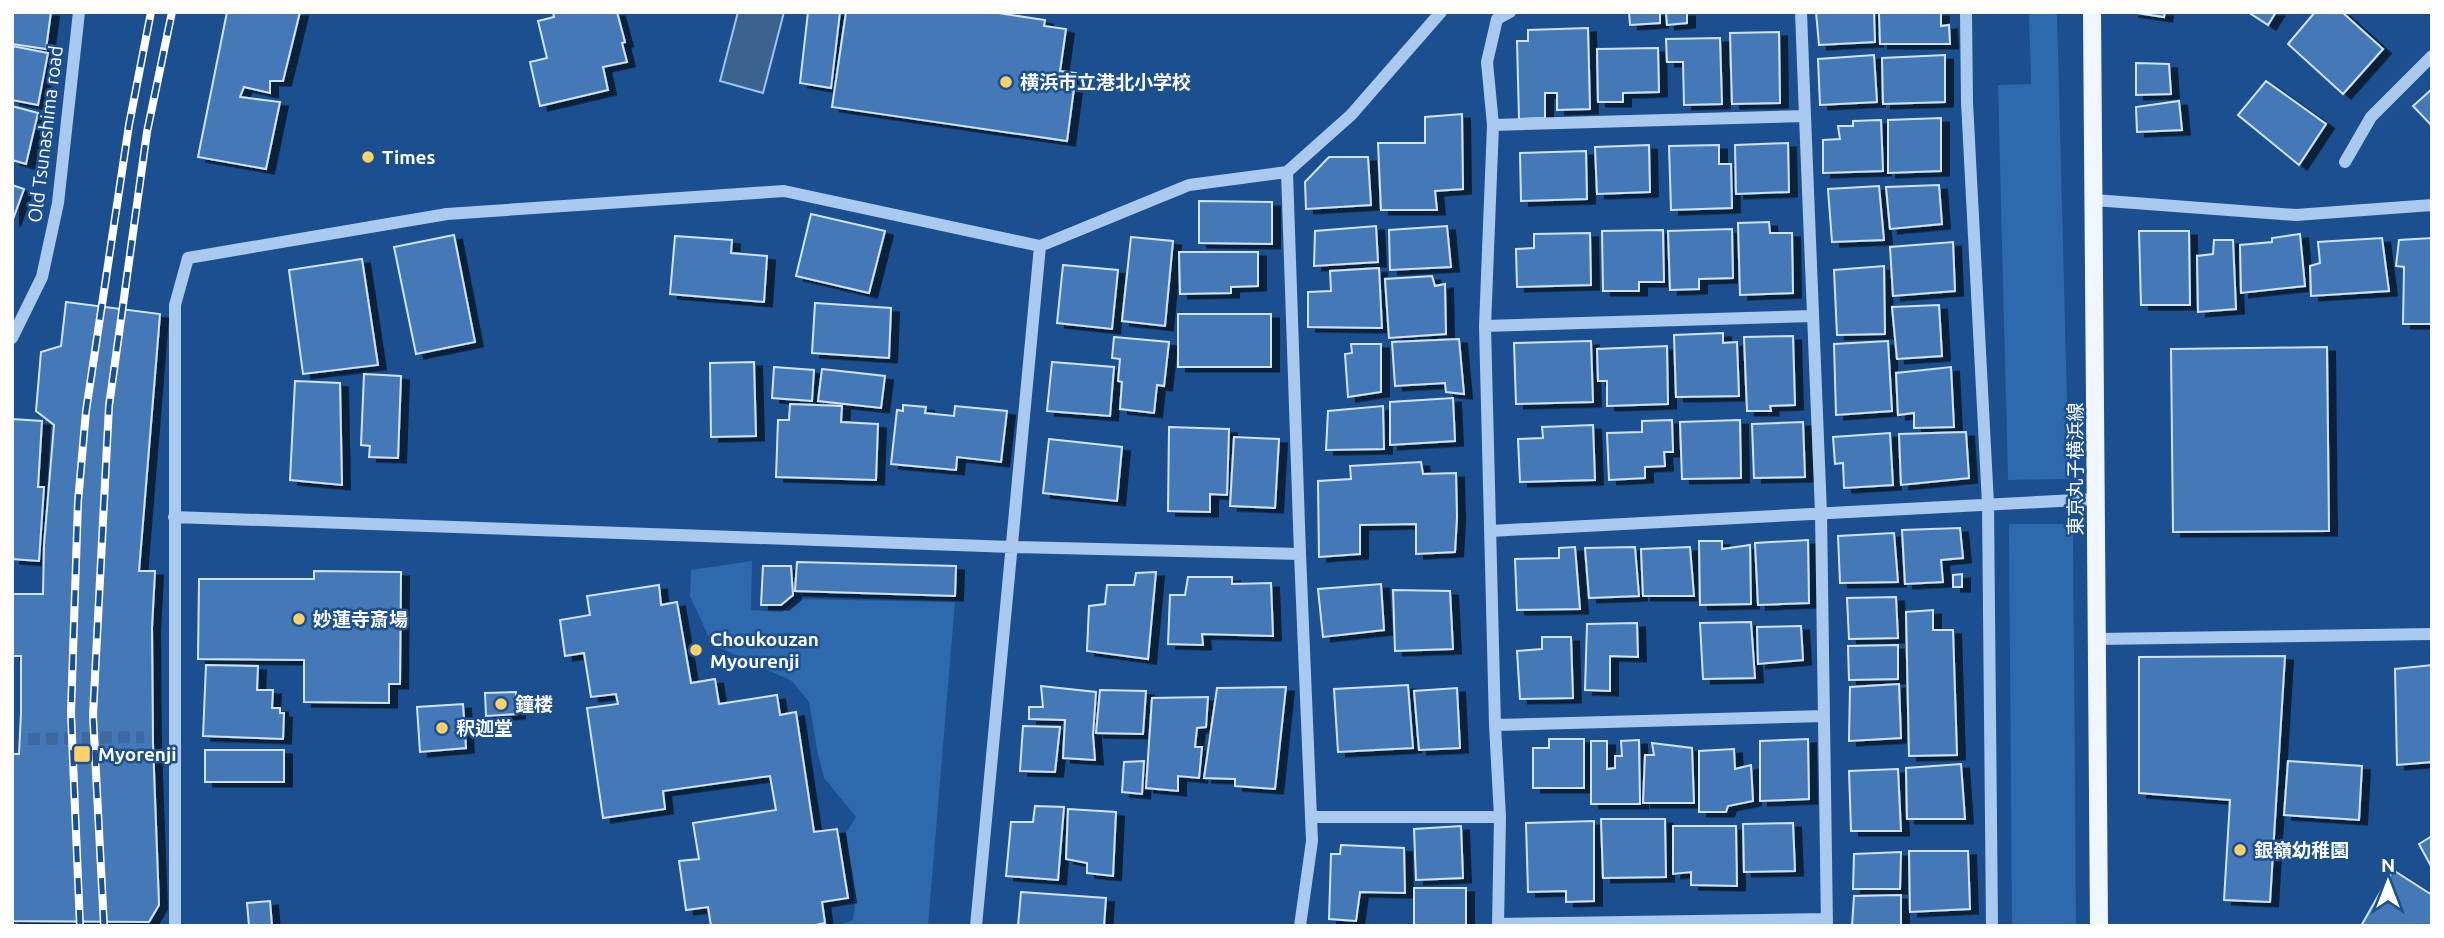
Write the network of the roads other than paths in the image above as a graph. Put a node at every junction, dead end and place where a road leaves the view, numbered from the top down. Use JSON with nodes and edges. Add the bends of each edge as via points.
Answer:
{"nodes":[{"id":1,"x":79,"y":12,"type":"edge"},
{"id":2,"x":1441,"y":12,"type":"edge"},
{"id":3,"x":1510,"y":12,"type":"edge"},
{"id":4,"x":1801,"y":12,"type":"edge"},
{"id":5,"x":1966,"y":12,"type":"edge"},
{"id":6,"x":2092,"y":12,"type":"edge"},
{"id":7,"x":2432,"y":56,"type":"edge"},
{"id":8,"x":1805,"y":116,"type":"junction"},
{"id":9,"x":1493,"y":125,"type":"junction"},
{"id":10,"x":2345,"y":162,"type":"dead end"},
{"id":11,"x":1287,"y":172,"type":"junction"},
{"id":12,"x":2094,"y":200,"type":"junction"},
{"id":13,"x":2432,"y":205,"type":"edge"},
{"id":14,"x":1040,"y":246,"type":"junction"},
{"id":15,"x":1813,"y":316,"type":"junction"},
{"id":16,"x":1485,"y":326,"type":"junction"},
{"id":17,"x":12,"y":338,"type":"edge"},
{"id":18,"x":2096,"y":499,"type":"junction"},
{"id":19,"x":1988,"y":504,"type":"junction"},
{"id":20,"x":1821,"y":513,"type":"junction"},
{"id":21,"x":174,"y":517,"type":"junction"},
{"id":22,"x":1490,"y":531,"type":"junction"},
{"id":23,"x":1012,"y":547,"type":"junction"},
{"id":24,"x":1300,"y":554,"type":"junction"},
{"id":25,"x":2432,"y":634,"type":"edge"},
{"id":26,"x":2097,"y":639,"type":"junction"},
{"id":27,"x":1824,"y":716,"type":"junction"},
{"id":28,"x":1495,"y":724,"type":"junction"},
{"id":29,"x":1311,"y":817,"type":"junction"},
{"id":30,"x":1500,"y":817,"type":"junction"},
{"id":31,"x":1827,"y":922,"type":"edge"},
{"id":32,"x":1498,"y":925,"type":"edge"},
{"id":33,"x":175,"y":926,"type":"edge"},
{"id":34,"x":976,"y":926,"type":"edge"},
{"id":35,"x":1300,"y":926,"type":"edge"},
{"id":36,"x":1992,"y":926,"type":"edge"},
{"id":37,"x":2099,"y":926,"type":"edge"}],
"edges":[{"from":1,"to":17,"type":"street","name":"Old Tsunashima road","via":[[58,203],[42,277]]},
{"from":2,"to":11,"type":"street","via":[[1351,115]]},
{"from":3,"to":9,"type":"street","via":[[1497,19],[1487,62]]},
{"from":4,"to":8,"type":"street"},
{"from":5,"to":19,"type":"street"},
{"from":6,"to":12,"type":"main road","name":"東京丸子横浜線"},
{"from":7,"to":10,"type":"street","via":[[2371,117]]},
{"from":8,"to":9,"type":"street"},
{"from":8,"to":15,"type":"street"},
{"from":9,"to":16,"type":"street"},
{"from":11,"to":14,"type":"street","via":[[1189,185]]},
{"from":11,"to":24,"type":"street"},
{"from":12,"to":13,"type":"street","via":[[2295,215]]},
{"from":12,"to":18,"type":"main road","name":"東京丸子横浜線"},
{"from":14,"to":21,"type":"street","via":[[783,191],[447,214],[188,258],[175,304]]},
{"from":14,"to":23,"type":"street"},
{"from":15,"to":16,"type":"street"},
{"from":15,"to":20,"type":"street"},
{"from":16,"to":22,"type":"street"},
{"from":18,"to":19,"type":"street"},
{"from":18,"to":26,"type":"main road","name":"東京丸子横浜線"},
{"from":19,"to":20,"type":"street"},
{"from":19,"to":36,"type":"street"},
{"from":20,"to":22,"type":"street"},
{"from":20,"to":27,"type":"street"},
{"from":21,"to":23,"type":"street"},
{"from":21,"to":33,"type":"street"},
{"from":22,"to":28,"type":"street"},
{"from":23,"to":24,"type":"street"},
{"from":23,"to":34,"type":"street"},
{"from":24,"to":29,"type":"street"},
{"from":25,"to":26,"type":"street"},
{"from":26,"to":37,"type":"main road","name":"東京丸子横浜線"},
{"from":27,"to":28,"type":"street"},
{"from":27,"to":31,"type":"street"},
{"from":28,"to":30,"type":"street"},
{"from":29,"to":30,"type":"street"},
{"from":29,"to":35,"type":"street"},
{"from":30,"to":32,"type":"street"},
{"from":31,"to":32,"type":"street"}]}
